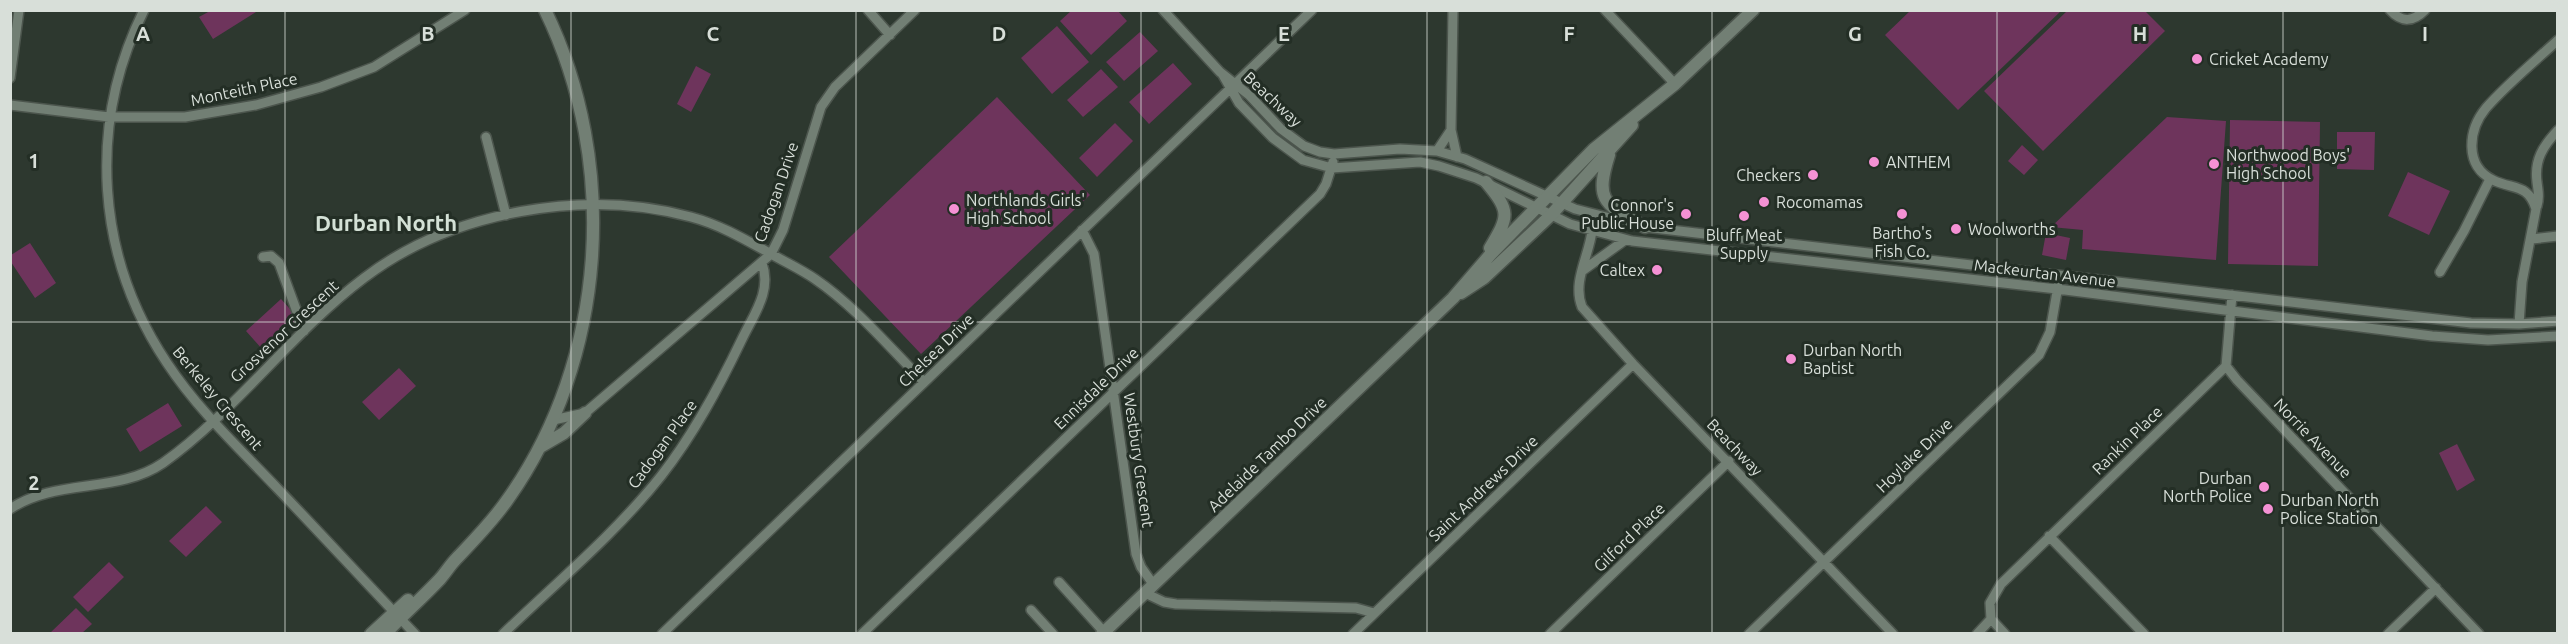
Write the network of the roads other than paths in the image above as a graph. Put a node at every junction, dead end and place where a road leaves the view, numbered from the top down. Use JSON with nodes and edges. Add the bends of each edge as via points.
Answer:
{"nodes":[{"id":1,"x":19,"y":10,"type":"edge"},
{"id":2,"x":144,"y":10,"type":"edge"},
{"id":3,"x":465,"y":10,"type":"edge"},
{"id":4,"x":545,"y":10,"type":"edge"},
{"id":5,"x":868,"y":10,"type":"edge"},
{"id":6,"x":915,"y":10,"type":"edge"},
{"id":7,"x":1162,"y":10,"type":"edge"},
{"id":8,"x":1312,"y":10,"type":"edge"},
{"id":9,"x":1453,"y":10,"type":"edge"},
{"id":10,"x":1605,"y":10,"type":"edge"},
{"id":11,"x":1753,"y":10,"type":"edge"},
{"id":12,"x":2390,"y":10,"type":"edge"},
{"id":13,"x":2425,"y":10,"type":"edge"},
{"id":14,"x":890,"y":35,"type":"junction"},
{"id":15,"x":2558,"y":40,"type":"edge"},
{"id":16,"x":10,"y":78,"type":"edge"},
{"id":17,"x":1675,"y":84,"type":"junction"},
{"id":18,"x":1234,"y":87,"type":"junction"},
{"id":19,"x":10,"y":105,"type":"edge"},
{"id":20,"x":1642,"y":112,"type":"junction"},
{"id":21,"x":109,"y":117,"type":"junction"},
{"id":22,"x":1451,"y":130,"type":"junction"},
{"id":23,"x":2558,"y":130,"type":"edge"},
{"id":24,"x":486,"y":137,"type":"dead end"},
{"id":25,"x":1437,"y":151,"type":"junction"},
{"id":26,"x":1611,"y":151,"type":"junction"},
{"id":27,"x":1334,"y":154,"type":"junction"},
{"id":28,"x":1457,"y":157,"type":"junction"},
{"id":29,"x":1332,"y":168,"type":"junction"},
{"id":30,"x":2490,"y":178,"type":"junction"},
{"id":31,"x":1486,"y":182,"type":"junction"},
{"id":32,"x":1546,"y":196,"type":"junction"},
{"id":33,"x":1562,"y":204,"type":"junction"},
{"id":34,"x":594,"y":205,"type":"junction"},
{"id":35,"x":1536,"y":207,"type":"junction"},
{"id":36,"x":2536,"y":208,"type":"junction"},
{"id":37,"x":506,"y":215,"type":"junction"},
{"id":38,"x":1551,"y":215,"type":"junction"},
{"id":39,"x":1645,"y":227,"type":"junction"},
{"id":40,"x":1083,"y":230,"type":"junction"},
{"id":41,"x":1592,"y":231,"type":"junction"},
{"id":42,"x":1703,"y":234,"type":"junction"},
{"id":43,"x":2558,"y":236,"type":"edge"},
{"id":44,"x":2532,"y":239,"type":"junction"},
{"id":45,"x":1625,"y":240,"type":"junction"},
{"id":46,"x":1700,"y":250,"type":"junction"},
{"id":47,"x":771,"y":254,"type":"junction"},
{"id":48,"x":263,"y":257,"type":"dead end"},
{"id":49,"x":762,"y":263,"type":"junction"},
{"id":50,"x":1477,"y":269,"type":"junction"},
{"id":51,"x":1582,"y":271,"type":"junction"},
{"id":52,"x":2440,"y":272,"type":"dead end"},
{"id":53,"x":2059,"y":275,"type":"junction"},
{"id":54,"x":2057,"y":289,"type":"junction"},
{"id":55,"x":2232,"y":294,"type":"junction"},
{"id":56,"x":1454,"y":298,"type":"junction"},
{"id":57,"x":2230,"y":311,"type":"junction"},
{"id":58,"x":2558,"y":321,"type":"edge"},
{"id":59,"x":2519,"y":324,"type":"junction"},
{"id":60,"x":304,"y":331,"type":"junction"},
{"id":61,"x":2558,"y":336,"type":"edge"},
{"id":62,"x":1633,"y":364,"type":"junction"},
{"id":63,"x":2226,"y":366,"type":"junction"},
{"id":64,"x":924,"y":382,"type":"junction"},
{"id":65,"x":1114,"y":392,"type":"junction"},
{"id":66,"x":585,"y":413,"type":"junction"},
{"id":67,"x":213,"y":420,"type":"junction"},
{"id":68,"x":553,"y":420,"type":"junction"},
{"id":69,"x":540,"y":447,"type":"junction"},
{"id":70,"x":1729,"y":461,"type":"junction"},
{"id":71,"x":10,"y":509,"type":"edge"},
{"id":72,"x":2049,"y":536,"type":"junction"},
{"id":73,"x":1824,"y":562,"type":"junction"},
{"id":74,"x":1059,"y":582,"type":"dead end"},
{"id":75,"x":1149,"y":588,"type":"junction"},
{"id":76,"x":2436,"y":588,"type":"junction"},
{"id":77,"x":1031,"y":610,"type":"dead end"},
{"id":78,"x":1374,"y":613,"type":"junction"},
{"id":79,"x":398,"y":615,"type":"junction"},
{"id":80,"x":1991,"y":619,"type":"junction"},
{"id":81,"x":371,"y":633,"type":"edge"},
{"id":82,"x":385,"y":633,"type":"edge"},
{"id":83,"x":415,"y":633,"type":"edge"},
{"id":84,"x":502,"y":633,"type":"edge"},
{"id":85,"x":662,"y":633,"type":"edge"},
{"id":86,"x":862,"y":633,"type":"edge"},
{"id":87,"x":1053,"y":633,"type":"edge"},
{"id":88,"x":1103,"y":633,"type":"edge"},
{"id":89,"x":1353,"y":633,"type":"edge"},
{"id":90,"x":1550,"y":633,"type":"edge"},
{"id":91,"x":1749,"y":633,"type":"edge"},
{"id":92,"x":1893,"y":633,"type":"edge"},
{"id":93,"x":1977,"y":633,"type":"edge"},
{"id":94,"x":2005,"y":633,"type":"edge"},
{"id":95,"x":2144,"y":633,"type":"edge"},
{"id":96,"x":2388,"y":633,"type":"edge"},
{"id":97,"x":2479,"y":633,"type":"edge"}],
"edges":[{"from":1,"to":16,"type":"street"},
{"from":2,"to":21,"type":"street","name":"Berkeley Crescent","via":[[121,66]]},
{"from":3,"to":21,"type":"street","name":"Monteith Place","via":[[374,67],[321,87],[216,113]]},
{"from":4,"to":34,"type":"street","via":[[575,87],[586,132]]},
{"from":5,"to":14,"type":"street"},
{"from":6,"to":14,"type":"street","name":"Cadogan Drive"},
{"from":7,"to":18,"type":"street","name":"Beachway"},
{"from":8,"to":18,"type":"street","name":"Chelsea Drive"},
{"from":9,"to":22,"type":"street"},
{"from":10,"to":17,"type":"street"},
{"from":11,"to":17,"type":"street","name":"Adelaide Tambo Drive"},
{"from":12,"to":13,"type":"street","via":[[2407,21]]},
{"from":14,"to":47,"type":"street","name":"Cadogan Drive","via":[[835,87],[821,107],[783,230]]},
{"from":15,"to":30,"type":"street","via":[[2485,109],[2471,155]]},
{"from":17,"to":20,"type":"street","name":"Adelaide Tambo Drive"},
{"from":18,"to":27,"type":"street","name":"Beachway","via":[[1294,139],[1320,152]]},
{"from":18,"to":29,"type":"street","name":"Beachway","via":[[1239,104],[1287,151]]},
{"from":18,"to":40,"type":"street","name":"Chelsea Drive"},
{"from":19,"to":21,"type":"street","name":"Monteith Place"},
{"from":20,"to":26,"type":"street","name":"Adelaide Tambo Drive"},
{"from":20,"to":32,"type":"street","name":"Adelaide Tambo Drive","via":[[1594,149]]},
{"from":21,"to":67,"type":"street","name":"Berkeley Crescent","via":[[109,207],[123,271],[156,346]]},
{"from":22,"to":25,"type":"street"},
{"from":22,"to":28,"type":"street"},
{"from":23,"to":36,"type":"street","via":[[2540,153]]},
{"from":24,"to":37,"type":"street"},
{"from":25,"to":27,"type":"street","name":"Beachway","via":[[1401,149]]},
{"from":25,"to":28,"type":"street","name":"Beachway"},
{"from":26,"to":33,"type":"street","name":"Adelaide Tambo Drive"},
{"from":26,"to":39,"type":"street","via":[[1601,182],[1603,194],[1612,208]]},
{"from":27,"to":29,"type":"street","name":"Ennisdale Drive"},
{"from":28,"to":32,"type":"street","name":"Beachway"},
{"from":29,"to":31,"type":"street","name":"Beachway","via":[[1420,162],[1462,171]]},
{"from":29,"to":65,"type":"street","name":"Ennisdale Drive","via":[[1320,194]]},
{"from":30,"to":36,"type":"street","via":[[2526,191]]},
{"from":30,"to":52,"type":"street"},
{"from":31,"to":35,"type":"street","name":"Beachway"},
{"from":31,"to":50,"type":"street","via":[[1501,203],[1506,221]]},
{"from":32,"to":33,"type":"street","name":"Mackeurtan Avenue"},
{"from":32,"to":35,"type":"street","name":"Adelaide Tambo Drive"},
{"from":33,"to":38,"type":"street","name":"Adelaide Tambo Drive"},
{"from":33,"to":39,"type":"street","name":"Mackeurtan Avenue"},
{"from":34,"to":37,"type":"street","name":"Grosvenor Crescent","via":[[531,209]]},
{"from":34,"to":47,"type":"street","name":"Grosvenor Crescent","via":[[692,217],[723,228]]},
{"from":34,"to":68,"type":"street","via":[[584,319]]},
{"from":35,"to":38,"type":"street","name":"Mackeurtan Avenue"},
{"from":35,"to":50,"type":"street","name":"Adelaide Tambo Drive"},
{"from":36,"to":44,"type":"street"},
{"from":37,"to":60,"type":"street","name":"Grosvenor Crescent","via":[[435,238],[375,269]]},
{"from":38,"to":41,"type":"street","name":"Mackeurtan Avenue"},
{"from":38,"to":56,"type":"street","name":"Adelaide Tambo Drive","via":[[1484,278]]},
{"from":39,"to":42,"type":"street","name":"Mackeurtan Avenue"},
{"from":40,"to":64,"type":"street","name":"Chelsea Drive"},
{"from":40,"to":65,"type":"street","name":"Westbury Crescent","via":[[1094,254]]},
{"from":41,"to":45,"type":"street","name":"Mackeurtan Avenue"},
{"from":41,"to":51,"type":"street","name":"Beachway"},
{"from":42,"to":46,"type":"street"},
{"from":42,"to":53,"type":"street","name":"Mackeurtan Avenue"},
{"from":43,"to":44,"type":"street"},
{"from":44,"to":59,"type":"street","via":[[2522,282]]},
{"from":45,"to":46,"type":"street","name":"Mackeurtan Avenue"},
{"from":45,"to":51,"type":"street"},
{"from":46,"to":54,"type":"street","name":"Mackeurtan Avenue"},
{"from":47,"to":49,"type":"street","name":"Cadogan Drive"},
{"from":47,"to":64,"type":"street","name":"Grosvenor Crescent","via":[[829,290]]},
{"from":48,"to":60,"type":"street","via":[[271,256],[279,263]]},
{"from":49,"to":66,"type":"street","name":"Cadogan Drive"},
{"from":49,"to":84,"type":"street","name":"Cadogan Place","via":[[766,286],[751,320],[711,402],[662,475],[580,561]]},
{"from":50,"to":56,"type":"street","name":"Adelaide Tambo Drive"},
{"from":51,"to":62,"type":"street","name":"Beachway","via":[[1578,287],[1582,307]]},
{"from":53,"to":54,"type":"street","name":"Hoylake Drive"},
{"from":53,"to":55,"type":"street","name":"Mackeurtan Avenue"},
{"from":54,"to":57,"type":"street","name":"Mackeurtan Avenue"},
{"from":54,"to":73,"type":"street","name":"Hoylake Drive","via":[[2050,332],[2039,355]]},
{"from":55,"to":57,"type":"street"},
{"from":55,"to":59,"type":"street","name":"Mackeurtan Avenue","via":[[2471,323]]},
{"from":56,"to":75,"type":"street","name":"Adelaide Tambo Drive"},
{"from":57,"to":61,"type":"street","name":"Mackeurtan Avenue","via":[[2432,336],[2488,340]]},
{"from":57,"to":63,"type":"street"},
{"from":58,"to":59,"type":"street","name":"Mackeurtan Avenue"},
{"from":60,"to":67,"type":"street","name":"Grosvenor Crescent"},
{"from":62,"to":70,"type":"street","name":"Beachway"},
{"from":62,"to":78,"type":"street","name":"Saint Andrews Drive"},
{"from":63,"to":72,"type":"street","name":"Rankin Place"},
{"from":63,"to":76,"type":"street","name":"Norrie Avenue"},
{"from":64,"to":85,"type":"street","name":"Chelsea Drive"},
{"from":65,"to":75,"type":"street","name":"Westbury Crescent","via":[[1136,554]]},
{"from":65,"to":86,"type":"street","name":"Ennisdale Drive"},
{"from":66,"to":68,"type":"street","name":"Cadogan Drive"},
{"from":66,"to":69,"type":"street","via":[[564,433]]},
{"from":67,"to":71,"type":"street","name":"Grosvenor Crescent","via":[[161,464],[142,474],[39,494]]},
{"from":67,"to":79,"type":"street","name":"Berkeley Crescent"},
{"from":68,"to":69,"type":"street"},
{"from":69,"to":79,"type":"street","via":[[507,500]]},
{"from":70,"to":73,"type":"street","name":"Beachway"},
{"from":70,"to":90,"type":"street","name":"Gilford Place"},
{"from":72,"to":80,"type":"street","name":"Rankin Place","via":[[1994,593]]},
{"from":72,"to":95,"type":"street"},
{"from":73,"to":91,"type":"street","name":"Hoylake Drive"},
{"from":73,"to":92,"type":"street","name":"Beachway"},
{"from":74,"to":88,"type":"street"},
{"from":75,"to":78,"type":"street","via":[[1164,602],[1176,604],[1356,608]]},
{"from":75,"to":88,"type":"street","name":"Adelaide Tambo Drive"},
{"from":76,"to":96,"type":"street"},
{"from":76,"to":97,"type":"street","name":"Norrie Avenue"},
{"from":77,"to":87,"type":"street"},
{"from":78,"to":89,"type":"street","name":"Saint Andrews Drive"},
{"from":79,"to":81,"type":"street"},
{"from":79,"to":82,"type":"street"},
{"from":79,"to":83,"type":"street","name":"Berkeley Crescent"},
{"from":80,"to":93,"type":"street"},
{"from":80,"to":94,"type":"street"}]}
